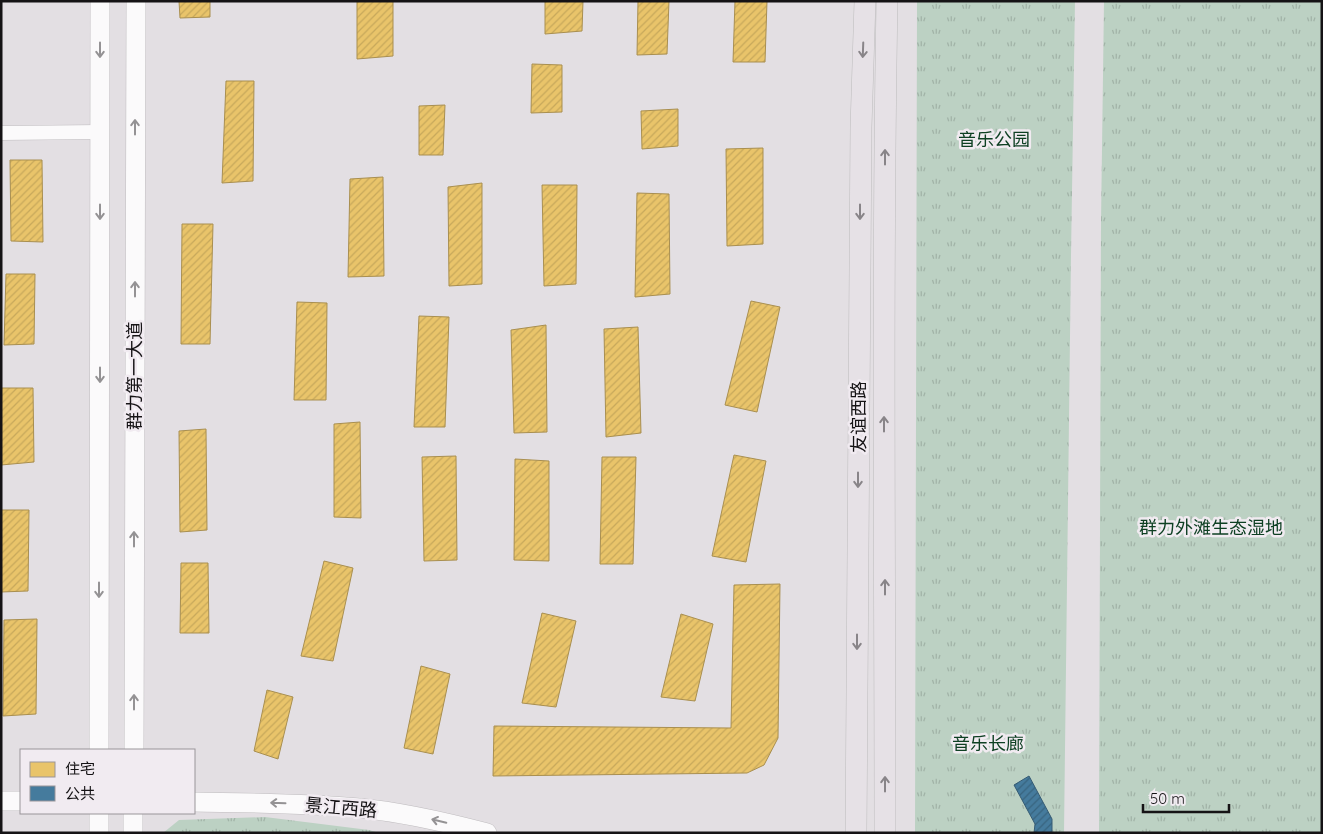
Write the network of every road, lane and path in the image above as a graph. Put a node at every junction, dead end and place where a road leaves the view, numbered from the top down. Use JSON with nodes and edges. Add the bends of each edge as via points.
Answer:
{"nodes":[{"id":1,"x":100,"y":1,"type":"edge"},
{"id":2,"x":136,"y":1,"type":"edge"},
{"id":3,"x":865,"y":1,"type":"edge"},
{"id":4,"x":887,"y":1,"type":"edge"},
{"id":5,"x":100,"y":132,"type":"junction"},
{"id":6,"x":1,"y":133,"type":"edge"},
{"id":7,"x":99,"y":749,"type":"edge"},
{"id":8,"x":134,"y":749,"type":"edge"},
{"id":9,"x":1,"y":801,"type":"edge"},
{"id":10,"x":20,"y":801,"type":"edge"},
{"id":11,"x":195,"y":802,"type":"edge"},
{"id":12,"x":99,"y":814,"type":"edge"},
{"id":13,"x":133,"y":814,"type":"edge"},
{"id":14,"x":99,"y":833,"type":"edge"},
{"id":15,"x":133,"y":833,"type":"edge"},
{"id":16,"x":487,"y":833,"type":"edge"},
{"id":17,"x":856,"y":833,"type":"edge"},
{"id":18,"x":885,"y":833,"type":"edge"}],
"edges":[{"from":1,"to":5,"type":"main road","name":"群力第一大道","one_way":true},
{"from":8,"to":2,"type":"main road","name":"群力第一大道","one_way":true},
{"from":3,"to":17,"type":"main road","name":"友谊西路","one_way":true,"via":[[861,137]]},
{"from":18,"to":4,"type":"main road","name":"友谊西路","one_way":true},
{"from":5,"to":6,"type":"street"},
{"from":5,"to":7,"type":"main road","name":"群力第一大道","one_way":true},
{"from":9,"to":10,"type":"main road"},
{"from":16,"to":11,"type":"main road","name":"景江西路","one_way":true,"via":[[361,808]]},
{"from":12,"to":14,"type":"main road"},
{"from":13,"to":15,"type":"main road"}]}
